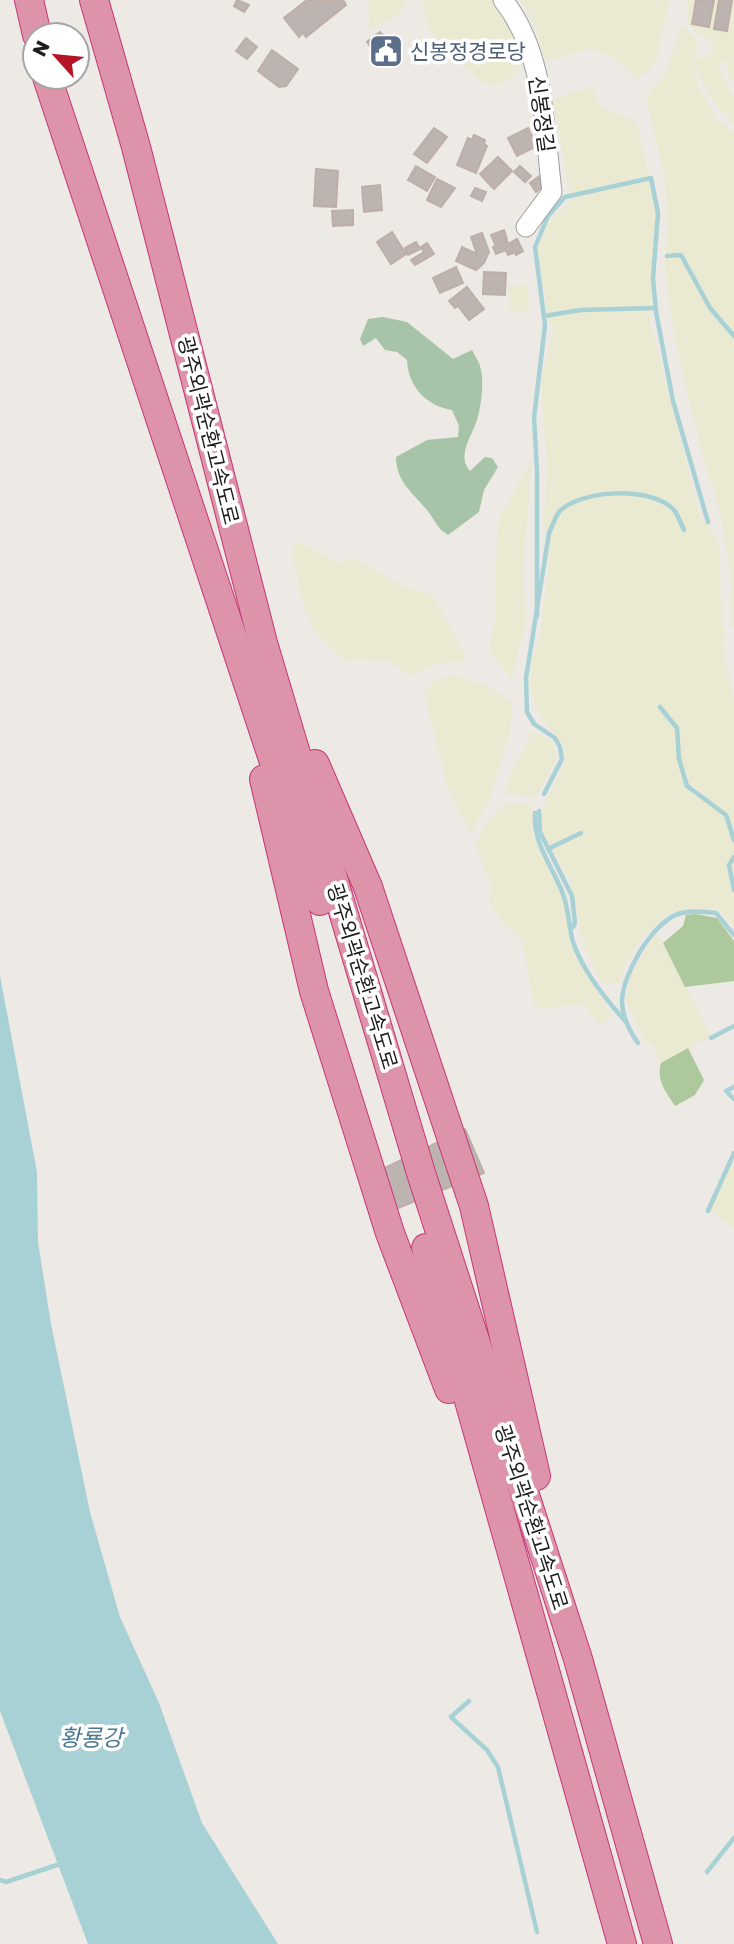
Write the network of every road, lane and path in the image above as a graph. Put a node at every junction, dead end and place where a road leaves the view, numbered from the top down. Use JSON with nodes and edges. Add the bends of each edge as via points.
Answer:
{"nodes":[{"id":1,"x":29,"y":0,"type":"edge"},
{"id":2,"x":94,"y":0,"type":"edge"},
{"id":3,"x":503,"y":0,"type":"edge"},
{"id":4,"x":34,"y":21,"type":"edge"},
{"id":5,"x":52,"y":91,"type":"edge"},
{"id":6,"x":526,"y":227,"type":"dead end"},
{"id":7,"x":263,"y":643,"type":"junction"},
{"id":8,"x":578,"y":1659,"type":"junction"},
{"id":9,"x":622,"y":1944,"type":"edge"},
{"id":10,"x":658,"y":1944,"type":"edge"}],
"edges":[{"from":1,"to":4,"type":"highway"},
{"from":2,"to":7,"type":"highway","name":"광주외곽순환고속도로"},
{"from":3,"to":6,"type":"street","name":"신봉정길","via":[[518,18],[537,73],[552,192]]},
{"from":5,"to":9,"type":"highway","name":"광주외곽순환고속도로","via":[[300,835],[409,1186]]},
{"from":7,"to":8,"type":"highway","name":"광주외곽순환고속도로","via":[[421,1173]]},
{"from":7,"to":8,"type":"highway","via":[[368,887],[474,1206]]},
{"from":8,"to":10,"type":"highway","name":"광주외곽순환고속도로"}]}
